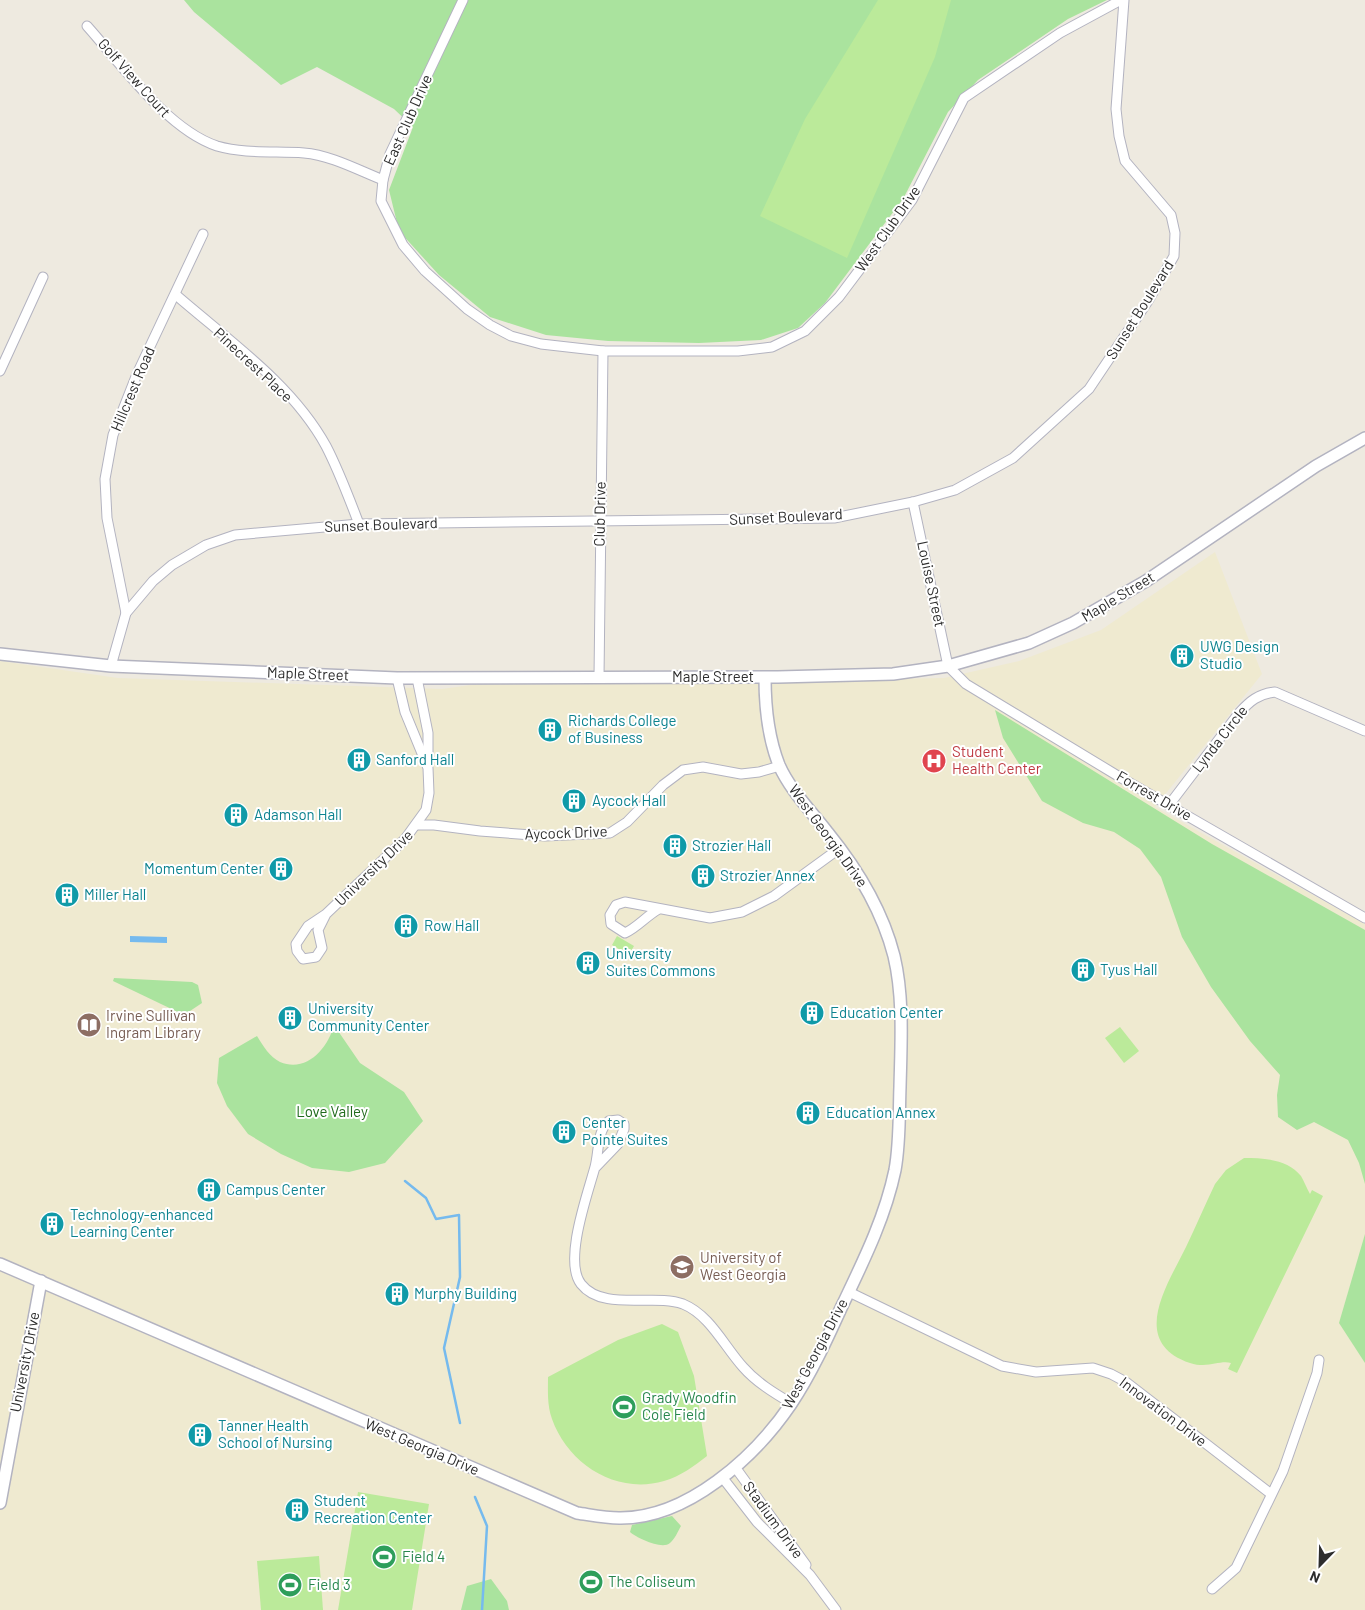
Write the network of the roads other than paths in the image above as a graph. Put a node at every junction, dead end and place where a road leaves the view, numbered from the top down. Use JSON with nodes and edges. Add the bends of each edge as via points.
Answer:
{"nodes":[{"id":1,"x":463,"y":0,"type":"edge"},
{"id":2,"x":1123,"y":0,"type":"edge"},
{"id":3,"x":87,"y":26,"type":"dead end"},
{"id":4,"x":383,"y":180,"type":"junction"},
{"id":5,"x":203,"y":234,"type":"dead end"},
{"id":6,"x":42,"y":276,"type":"dead end"},
{"id":7,"x":176,"y":295,"type":"junction"},
{"id":8,"x":603,"y":351,"type":"junction"},
{"id":9,"x":0,"y":371,"type":"edge"},
{"id":10,"x":1365,"y":438,"type":"edge"},
{"id":11,"x":913,"y":502,"type":"junction"},
{"id":12,"x":599,"y":522,"type":"junction"},
{"id":13,"x":359,"y":524,"type":"junction"},
{"id":14,"x":126,"y":613,"type":"junction"},
{"id":15,"x":0,"y":654,"type":"edge"},
{"id":16,"x":111,"y":666,"type":"junction"},
{"id":17,"x":948,"y":666,"type":"junction"},
{"id":18,"x":599,"y":677,"type":"junction"},
{"id":19,"x":396,"y":678,"type":"junction"},
{"id":20,"x":417,"y":678,"type":"junction"},
{"id":21,"x":765,"y":678,"type":"junction"},
{"id":22,"x":1365,"y":731,"type":"edge"},
{"id":23,"x":780,"y":766,"type":"junction"},
{"id":24,"x":428,"y":768,"type":"junction"},
{"id":25,"x":1169,"y":806,"type":"junction"},
{"id":26,"x":417,"y":825,"type":"junction"},
{"id":27,"x":840,"y":848,"type":"junction"},
{"id":28,"x":659,"y":909,"type":"junction"},
{"id":29,"x":326,"y":914,"type":"junction"},
{"id":30,"x":1365,"y":918,"type":"edge"},
{"id":31,"x":595,"y":1168,"type":"junction"},
{"id":32,"x":0,"y":1264,"type":"edge"},
{"id":33,"x":41,"y":1281,"type":"junction"},
{"id":34,"x":849,"y":1292,"type":"junction"},
{"id":35,"x":1319,"y":1360,"type":"dead end"},
{"id":36,"x":791,"y":1404,"type":"junction"},
{"id":37,"x":735,"y":1467,"type":"junction"},
{"id":38,"x":722,"y":1478,"type":"junction"},
{"id":39,"x":1270,"y":1494,"type":"junction"},
{"id":40,"x":0,"y":1503,"type":"edge"},
{"id":41,"x":810,"y":1575,"type":"junction"},
{"id":42,"x":1212,"y":1589,"type":"dead end"},
{"id":43,"x":836,"y":1610,"type":"edge"}],
"edges":[{"from":1,"to":4,"type":"street","name":"East Club Drive","via":[[390,154]]},
{"from":2,"to":8,"type":"street","name":"West Club Drive","via":[[1060,33],[964,98],[912,200],[839,297],[805,331],[772,347],[738,351]]},
{"from":2,"to":11,"type":"street","name":"Sunset Boulevard","via":[[1116,109],[1119,136],[1125,160],[1171,215],[1175,233],[1174,256],[1089,389],[1013,458],[955,490]]},
{"from":3,"to":4,"type":"street","name":"Golf View Court","via":[[172,121],[202,140],[232,149],[306,153]]},
{"from":4,"to":8,"type":"street","name":"East Club Drive","via":[[381,201],[403,245],[425,271],[467,309],[511,336],[541,344]]},
{"from":5,"to":7,"type":"street","name":"Hillcrest Road"},
{"from":6,"to":9,"type":"street"},
{"from":7,"to":13,"type":"street","name":"Pinecrest Place","via":[[278,384],[304,414],[325,445]]},
{"from":7,"to":14,"type":"street","name":"Hillcrest Road","via":[[113,434],[105,479],[107,518]]},
{"from":8,"to":12,"type":"street","name":"Club Drive"},
{"from":10,"to":17,"type":"street","name":"Maple Street","via":[[1316,466],[1146,581],[1073,623],[1029,643]]},
{"from":11,"to":12,"type":"street","name":"Sunset Boulevard","via":[[834,518]]},
{"from":11,"to":17,"type":"street","name":"Louise Street"},
{"from":12,"to":13,"type":"street","name":"Sunset Boulevard"},
{"from":12,"to":18,"type":"street","name":"Club Drive"},
{"from":13,"to":14,"type":"street","name":"Sunset Boulevard","via":[[235,535],[206,545],[172,565],[153,581]]},
{"from":14,"to":16,"type":"street","name":"Sunset Boulevard"},
{"from":15,"to":16,"type":"street","name":"Maple Street"},
{"from":16,"to":19,"type":"street","name":"Maple Street"},
{"from":17,"to":21,"type":"street","name":"Maple Street","via":[[893,674]]},
{"from":17,"to":25,"type":"street","name":"Forrest Drive","via":[[966,684]]},
{"from":18,"to":20,"type":"street","name":"Maple Street"},
{"from":18,"to":21,"type":"street","name":"Maple Street"},
{"from":19,"to":20,"type":"street","name":"Maple Street"},
{"from":19,"to":24,"type":"street","name":"University Drive","via":[[405,712]]},
{"from":20,"to":24,"type":"street","via":[[428,733]]},
{"from":21,"to":23,"type":"street","name":"West Georgia Drive","via":[[769,731]]},
{"from":22,"to":25,"type":"street","name":"Lynda Circle","via":[[1275,692],[1264,693],[1251,699],[1238,713]]},
{"from":23,"to":26,"type":"street","name":"Aycock Drive","via":[[741,774],[703,767],[683,770],[662,785],[627,822],[610,833],[521,834]]},
{"from":23,"to":27,"type":"street","name":"West Georgia Drive","via":[[792,787]]},
{"from":24,"to":26,"type":"street","name":"University Drive","via":[[426,810]]},
{"from":25,"to":30,"type":"street","name":"Forrest Drive"},
{"from":26,"to":29,"type":"street","name":"University Drive"},
{"from":27,"to":28,"type":"street","via":[[774,896],[742,912],[710,918]]},
{"from":27,"to":34,"type":"street","name":"West Georgia Drive","via":[[862,878],[882,917],[899,983],[901,1046],[895,1168],[874,1238]]},
{"from":28,"to":28,"type":"street","via":[[626,902],[616,905],[610,915],[611,924],[625,933]]},
{"from":29,"to":29,"type":"street","name":"University Drive","via":[[300,936],[296,944],[303,958],[316,956],[322,948],[319,927]]},
{"from":31,"to":31,"type":"street","via":[[621,1137],[624,1124],[618,1120],[609,1121],[603,1128]]},
{"from":31,"to":36,"type":"street","via":[[578,1227],[575,1273],[581,1284],[601,1297],[666,1300],[695,1310],[749,1373]]},
{"from":32,"to":33,"type":"street","name":"West Georgia Drive"},
{"from":33,"to":38,"type":"street","name":"West Georgia Drive","via":[[577,1513],[619,1518],[646,1515],[678,1504]]},
{"from":33,"to":40,"type":"street","name":"University Drive"},
{"from":34,"to":36,"type":"street","name":"West Georgia Drive"},
{"from":34,"to":39,"type":"street","name":"Innovation Drive","via":[[1002,1366],[1036,1372],[1093,1368],[1111,1374],[1126,1382]]},
{"from":35,"to":39,"type":"street","via":[[1283,1471]]},
{"from":36,"to":37,"type":"street","name":"West Georgia Drive"},
{"from":37,"to":38,"type":"street","name":"West Georgia Drive"},
{"from":37,"to":41,"type":"street","name":"Stadium Drive"},
{"from":38,"to":41,"type":"street","name":"Stadium Drive","via":[[758,1522]]},
{"from":39,"to":42,"type":"street","via":[[1236,1568]]},
{"from":41,"to":43,"type":"street","name":"Stadium Drive"}]}
